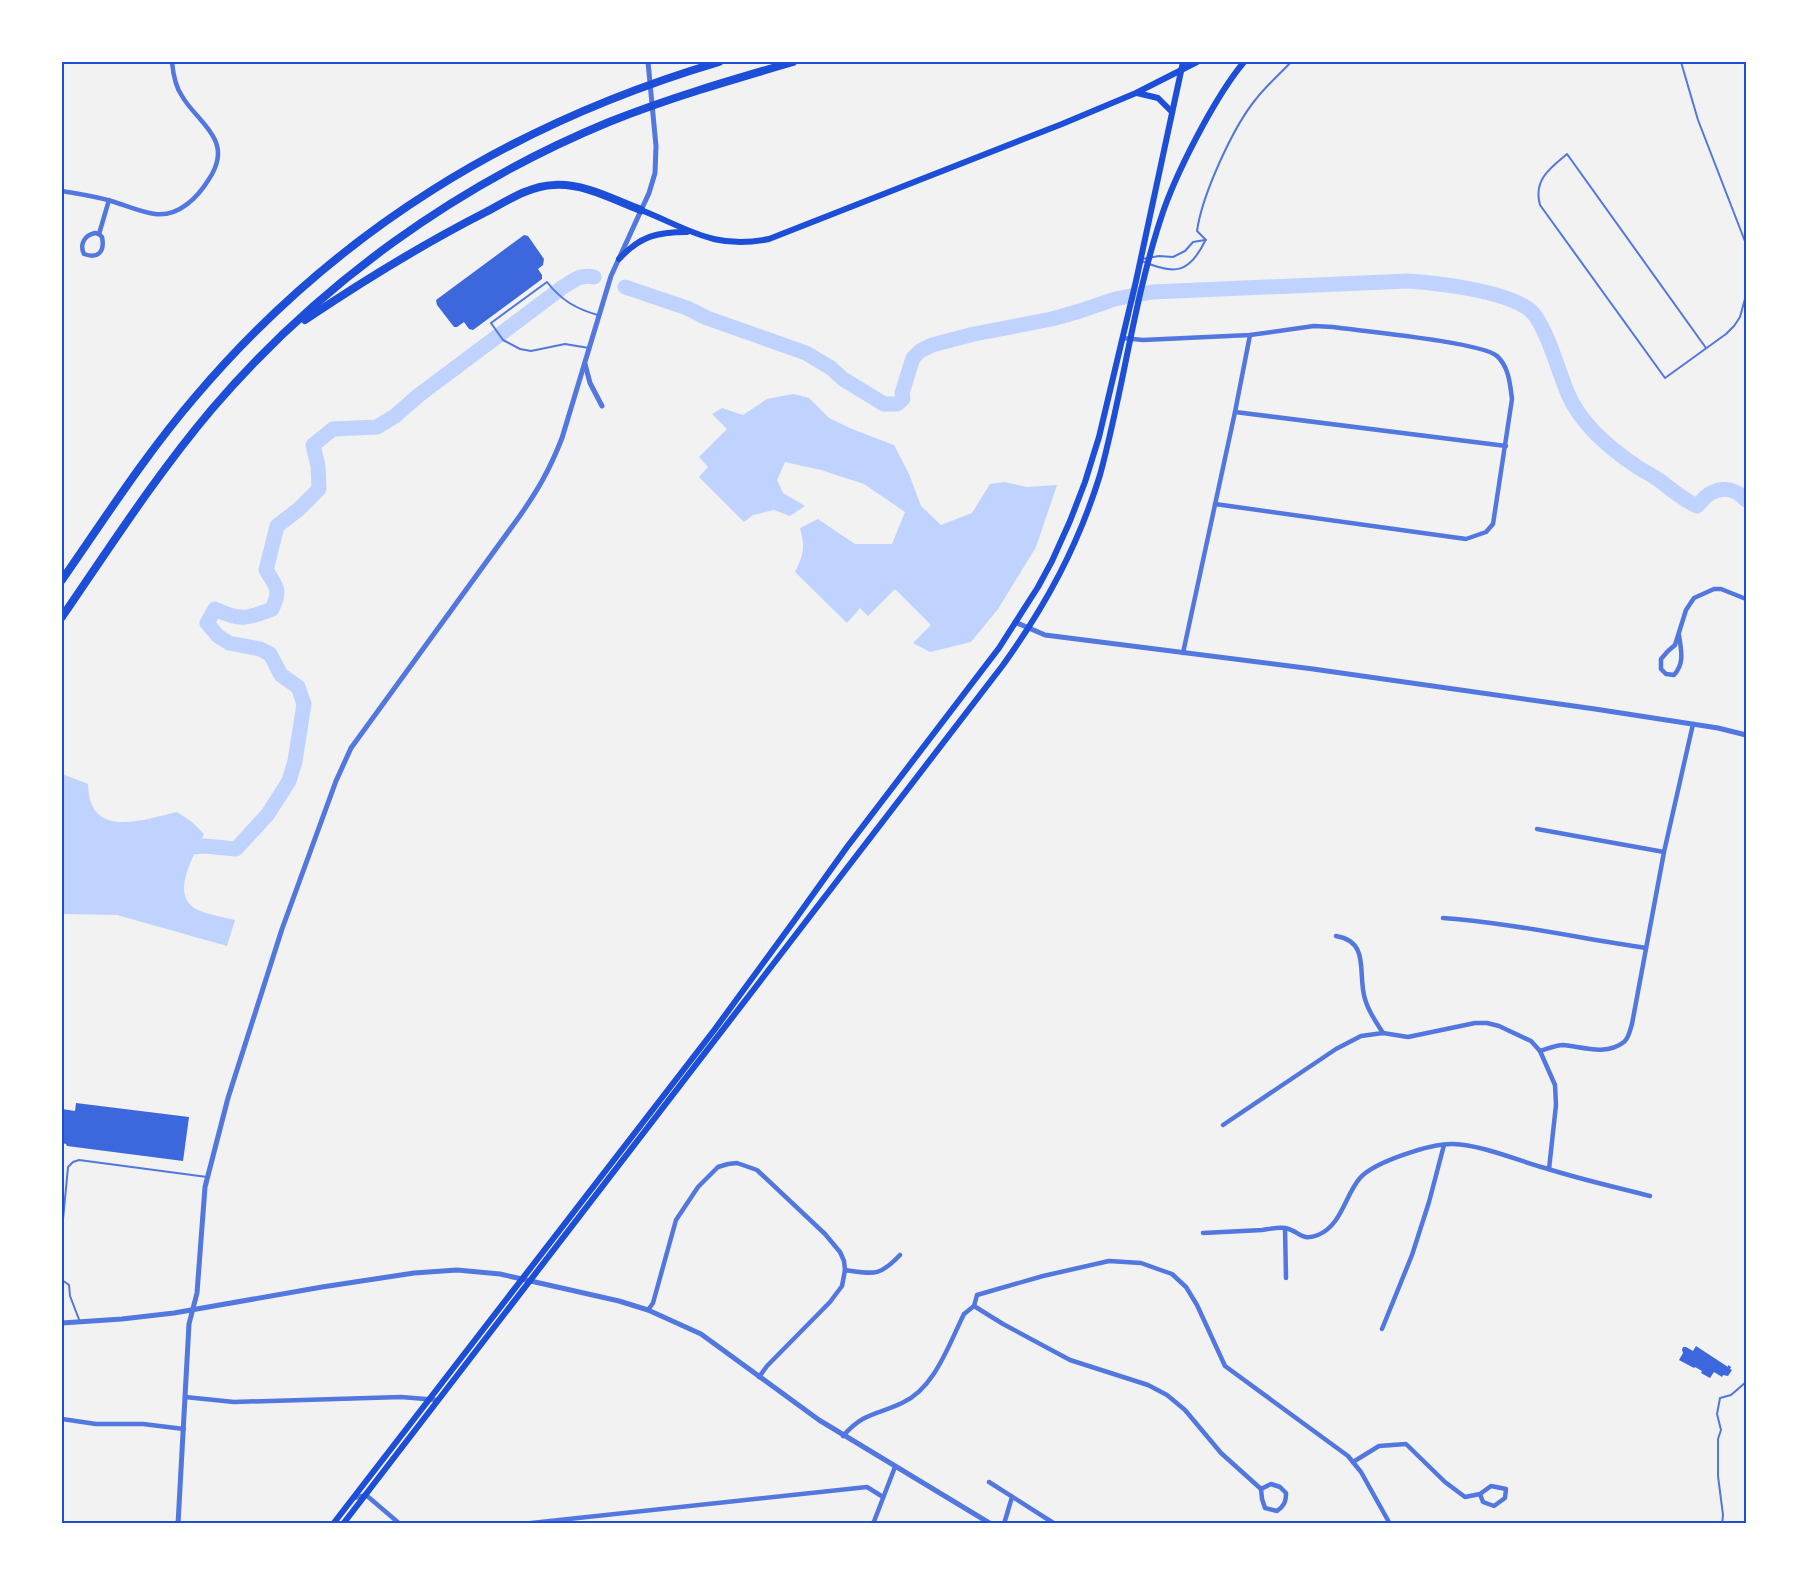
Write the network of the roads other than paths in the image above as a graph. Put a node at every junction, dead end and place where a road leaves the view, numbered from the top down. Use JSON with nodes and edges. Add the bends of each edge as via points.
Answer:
{"nodes":[{"id":1,"x":172,"y":62,"type":"edge"},
{"id":2,"x":648,"y":62,"type":"edge"},
{"id":3,"x":719,"y":62,"type":"edge"},
{"id":4,"x":794,"y":62,"type":"edge"},
{"id":5,"x":1183,"y":62,"type":"edge"},
{"id":6,"x":1197,"y":62,"type":"edge"},
{"id":7,"x":1244,"y":62,"type":"edge"},
{"id":8,"x":1292,"y":62,"type":"edge"},
{"id":9,"x":1681,"y":62,"type":"edge"},
{"id":10,"x":1181,"y":70,"type":"junction"},
{"id":11,"x":1136,"y":93,"type":"junction"},
{"id":12,"x":1173,"y":112,"type":"junction"},
{"id":13,"x":62,"y":191,"type":"edge"},
{"id":14,"x":109,"y":200,"type":"junction"},
{"id":15,"x":641,"y":210,"type":"junction"},
{"id":16,"x":691,"y":232,"type":"junction"},
{"id":17,"x":99,"y":234,"type":"junction"},
{"id":18,"x":1206,"y":240,"type":"junction"},
{"id":19,"x":1746,"y":244,"type":"edge"},
{"id":20,"x":619,"y":259,"type":"junction"},
{"id":21,"x":1139,"y":260,"type":"junction"},
{"id":22,"x":1148,"y":261,"type":"junction"},
{"id":23,"x":1746,"y":295,"type":"edge"},
{"id":24,"x":599,"y":315,"type":"junction"},
{"id":25,"x":282,"y":335,"type":"junction"},
{"id":26,"x":1250,"y":335,"type":"junction"},
{"id":27,"x":1122,"y":338,"type":"junction"},
{"id":28,"x":1131,"y":339,"type":"junction"},
{"id":29,"x":589,"y":348,"type":"junction"},
{"id":30,"x":1706,"y":348,"type":"junction"},
{"id":31,"x":584,"y":363,"type":"junction"},
{"id":32,"x":602,"y":406,"type":"dead end"},
{"id":33,"x":1235,"y":412,"type":"junction"},
{"id":34,"x":1506,"y":446,"type":"junction"},
{"id":35,"x":1215,"y":504,"type":"junction"},
{"id":36,"x":62,"y":580,"type":"edge"},
{"id":37,"x":1746,"y":599,"type":"edge"},
{"id":38,"x":62,"y":617,"type":"edge"},
{"id":39,"x":1015,"y":622,"type":"junction"},
{"id":40,"x":1029,"y":628,"type":"junction"},
{"id":41,"x":1679,"y":635,"type":"junction"},
{"id":42,"x":1183,"y":653,"type":"junction"},
{"id":43,"x":1693,"y":724,"type":"junction"},
{"id":44,"x":1746,"y":735,"type":"edge"},
{"id":45,"x":1537,"y":829,"type":"dead end"},
{"id":46,"x":1664,"y":852,"type":"junction"},
{"id":47,"x":1443,"y":918,"type":"dead end"},
{"id":48,"x":1336,"y":936,"type":"dead end"},
{"id":49,"x":1646,"y":948,"type":"junction"},
{"id":50,"x":1383,"y":1033,"type":"junction"},
{"id":51,"x":1540,"y":1051,"type":"junction"},
{"id":52,"x":1223,"y":1125,"type":"dead end"},
{"id":53,"x":1444,"y":1145,"type":"junction"},
{"id":54,"x":1549,"y":1169,"type":"junction"},
{"id":55,"x":207,"y":1177,"type":"junction"},
{"id":56,"x":1650,"y":1196,"type":"dead end"},
{"id":57,"x":1285,"y":1228,"type":"junction"},
{"id":58,"x":62,"y":1230,"type":"edge"},
{"id":59,"x":1203,"y":1233,"type":"dead end"},
{"id":60,"x":900,"y":1255,"type":"dead end"},
{"id":61,"x":845,"y":1270,"type":"junction"},
{"id":62,"x":1286,"y":1278,"type":"dead end"},
{"id":63,"x":522,"y":1279,"type":"junction"},
{"id":64,"x":62,"y":1280,"type":"edge"},
{"id":65,"x":531,"y":1281,"type":"junction"},
{"id":66,"x":974,"y":1306,"type":"junction"},
{"id":67,"x":193,"y":1309,"type":"junction"},
{"id":68,"x":648,"y":1310,"type":"junction"},
{"id":69,"x":80,"y":1322,"type":"junction"},
{"id":70,"x":62,"y":1323,"type":"edge"},
{"id":71,"x":1382,"y":1329,"type":"dead end"},
{"id":72,"x":759,"y":1377,"type":"junction"},
{"id":73,"x":1746,"y":1382,"type":"edge"},
{"id":74,"x":185,"y":1397,"type":"junction"},
{"id":75,"x":429,"y":1400,"type":"junction"},
{"id":76,"x":438,"y":1400,"type":"junction"},
{"id":77,"x":62,"y":1419,"type":"edge"},
{"id":78,"x":184,"y":1429,"type":"junction"},
{"id":79,"x":843,"y":1436,"type":"junction"},
{"id":80,"x":1353,"y":1462,"type":"junction"},
{"id":81,"x":895,"y":1467,"type":"junction"},
{"id":82,"x":989,"y":1482,"type":"dead end"},
{"id":83,"x":1261,"y":1489,"type":"junction"},
{"id":84,"x":1480,"y":1494,"type":"junction"},
{"id":85,"x":366,"y":1495,"type":"junction"},
{"id":86,"x":883,"y":1497,"type":"junction"},
{"id":87,"x":1012,"y":1497,"type":"junction"},
{"id":88,"x":352,"y":1498,"type":"junction"},
{"id":89,"x":178,"y":1524,"type":"edge"},
{"id":90,"x":333,"y":1524,"type":"edge"},
{"id":91,"x":344,"y":1524,"type":"edge"},
{"id":92,"x":400,"y":1524,"type":"edge"},
{"id":93,"x":522,"y":1524,"type":"edge"},
{"id":94,"x":873,"y":1524,"type":"edge"},
{"id":95,"x":991,"y":1524,"type":"edge"},
{"id":96,"x":1004,"y":1524,"type":"edge"},
{"id":97,"x":1055,"y":1524,"type":"edge"},
{"id":98,"x":1390,"y":1524,"type":"edge"},
{"id":99,"x":1722,"y":1524,"type":"edge"}],
"edges":[{"from":1,"to":14,"type":"street","via":[[181,96],[215,141],[218,155],[213,172],[193,200],[172,212],[154,214]]},
{"from":2,"to":15,"type":"street","via":[[657,155],[655,173]]},
{"from":3,"to":36,"type":"highway","via":[[612,98],[528,135],[423,196],[337,258],[258,329],[195,397],[152,451]]},
{"from":4,"to":25,"type":"highway","via":[[633,112],[505,172],[379,253]]},
{"from":5,"to":10,"type":"main road"},
{"from":6,"to":10,"type":"main road"},
{"from":7,"to":22,"type":"main road","via":[[1212,109],[1175,180]]},
{"from":8,"to":18,"type":"lane","via":[[1256,99],[1223,155],[1200,213],[1197,231]]},
{"from":9,"to":19,"type":"lane","via":[[1698,120]]},
{"from":10,"to":11,"type":"main road"},
{"from":10,"to":12,"type":"main road"},
{"from":11,"to":12,"type":"main road","via":[[1158,98]]},
{"from":11,"to":16,"type":"main road","via":[[780,236],[741,243]]},
{"from":12,"to":21,"type":"main road"},
{"from":13,"to":14,"type":"street"},
{"from":14,"to":17,"type":"street"},
{"from":15,"to":16,"type":"main road"},
{"from":15,"to":20,"type":"street"},
{"from":15,"to":25,"type":"highway","via":[[574,186],[529,190],[382,269]]},
{"from":16,"to":20,"type":"main road","via":[[655,234],[630,247]]},
{"from":17,"to":17,"type":"street","via":[[103,241],[100,254],[84,254],[83,243],[88,234]]},
{"from":18,"to":22,"type":"lane","via":[[1193,242],[1179,256],[1160,256]]},
{"from":18,"to":22,"type":"lane","via":[[1182,269],[1170,270]]},
{"from":20,"to":24,"type":"street"},
{"from":21,"to":22,"type":"lane"},
{"from":21,"to":27,"type":"main road"},
{"from":22,"to":28,"type":"main road"},
{"from":23,"to":30,"type":"lane","via":[[1734,326]]},
{"from":24,"to":29,"type":"street"},
{"from":24,"to":29,"type":"lane","via":[[569,304],[547,282],[490,323],[503,340],[520,349],[531,351],[565,344]]},
{"from":25,"to":38,"type":"highway","via":[[221,399],[179,452]]},
{"from":26,"to":28,"type":"street"},
{"from":26,"to":33,"type":"street"},
{"from":26,"to":34,"type":"street","via":[[1333,327],[1492,352],[1504,364],[1512,399]]},
{"from":27,"to":28,"type":"street"},
{"from":27,"to":39,"type":"main road","via":[[1082,490],[1052,561]]},
{"from":28,"to":40,"type":"main road","via":[[1108,447],[1091,504],[1068,559]]},
{"from":29,"to":31,"type":"street"},
{"from":30,"to":30,"type":"lane","via":[[1668,296],[1567,154],[1546,171],[1540,205],[1665,378]]},
{"from":31,"to":32,"type":"street"},
{"from":31,"to":55,"type":"street","via":[[562,438],[542,484],[351,748],[282,929]]},
{"from":33,"to":34,"type":"street"},
{"from":33,"to":35,"type":"street"},
{"from":34,"to":35,"type":"street","via":[[1493,524],[1486,532],[1466,539]]},
{"from":35,"to":42,"type":"street"},
{"from":37,"to":41,"type":"street","via":[[1714,589],[1694,598]]},
{"from":39,"to":40,"type":"street"},
{"from":39,"to":63,"type":"main road","via":[[714,1029]]},
{"from":40,"to":42,"type":"street","via":[[1045,635]]},
{"from":40,"to":65,"type":"main road"},
{"from":41,"to":41,"type":"street","via":[[1680,668],[1674,675],[1666,674],[1660,659],[1675,645]]},
{"from":42,"to":43,"type":"street"},
{"from":43,"to":44,"type":"street"},
{"from":43,"to":46,"type":"street"},
{"from":45,"to":46,"type":"street"},
{"from":46,"to":49,"type":"street"},
{"from":47,"to":49,"type":"street","via":[[1487,921]]},
{"from":48,"to":50,"type":"street","via":[[1354,943],[1359,952],[1364,997]]},
{"from":49,"to":51,"type":"street","via":[[1632,1024],[1624,1041],[1610,1048],[1588,1050],[1561,1045]]},
{"from":50,"to":51,"type":"street","via":[[1408,1037],[1486,1023],[1531,1041]]},
{"from":50,"to":52,"type":"street","via":[[1361,1036],[1336,1049]]},
{"from":51,"to":54,"type":"street","via":[[1555,1085]]},
{"from":53,"to":54,"type":"street","via":[[1475,1147]]},
{"from":53,"to":57,"type":"street","via":[[1370,1169],[1326,1232],[1306,1239]]},
{"from":53,"to":71,"type":"street","via":[[1412,1255]]},
{"from":54,"to":56,"type":"street"},
{"from":55,"to":58,"type":"lane","via":[[73,1162],[68,1167]]},
{"from":55,"to":67,"type":"street"},
{"from":57,"to":59,"type":"street"},
{"from":57,"to":62,"type":"street"},
{"from":60,"to":61,"type":"street","via":[[881,1272]]},
{"from":61,"to":68,"type":"street","via":[[840,1252],[825,1234],[767,1179],[749,1166],[728,1164],[710,1174],[684,1205]]},
{"from":61,"to":72,"type":"street","via":[[842,1286],[830,1302]]},
{"from":63,"to":65,"type":"street"},
{"from":63,"to":67,"type":"street","via":[[457,1270]]},
{"from":63,"to":75,"type":"main road"},
{"from":64,"to":69,"type":"lane","via":[[69,1285]]},
{"from":65,"to":68,"type":"street"},
{"from":65,"to":76,"type":"main road"},
{"from":66,"to":79,"type":"street","via":[[964,1314],[930,1382],[903,1403],[862,1418]]},
{"from":66,"to":80,"type":"street","via":[[977,1295],[986,1291],[1088,1264],[1141,1263],[1172,1274],[1197,1305],[1225,1366],[1336,1445]]},
{"from":66,"to":83,"type":"street","via":[[1070,1360],[1167,1395]]},
{"from":67,"to":69,"type":"street"},
{"from":67,"to":74,"type":"street"},
{"from":68,"to":72,"type":"street","via":[[701,1334]]},
{"from":69,"to":70,"type":"street"},
{"from":72,"to":79,"type":"street"},
{"from":73,"to":99,"type":"lane","via":[[1731,1395],[1720,1398],[1717,1414],[1721,1430],[1718,1476]]},
{"from":74,"to":75,"type":"street","via":[[234,1402],[401,1397]]},
{"from":74,"to":78,"type":"street"},
{"from":75,"to":76,"type":"street"},
{"from":75,"to":88,"type":"main road"},
{"from":76,"to":85,"type":"main road"},
{"from":77,"to":78,"type":"street"},
{"from":78,"to":89,"type":"street"},
{"from":79,"to":81,"type":"street"},
{"from":80,"to":84,"type":"street","via":[[1379,1446],[1406,1444],[1465,1497]]},
{"from":80,"to":98,"type":"street"},
{"from":81,"to":86,"type":"street"},
{"from":81,"to":95,"type":"street"},
{"from":82,"to":87,"type":"street"},
{"from":83,"to":83,"type":"street","via":[[1265,1508],[1277,1511],[1283,1506],[1286,1493],[1280,1487],[1271,1484]]},
{"from":84,"to":84,"type":"street","via":[[1491,1485],[1506,1489],[1505,1498],[1494,1506],[1483,1502]]},
{"from":85,"to":88,"type":"street"},
{"from":85,"to":91,"type":"main road"},
{"from":85,"to":92,"type":"street"},
{"from":86,"to":93,"type":"street","via":[[867,1487]]},
{"from":86,"to":94,"type":"street"},
{"from":87,"to":96,"type":"street"},
{"from":87,"to":97,"type":"street"},
{"from":88,"to":90,"type":"main road"}]}
